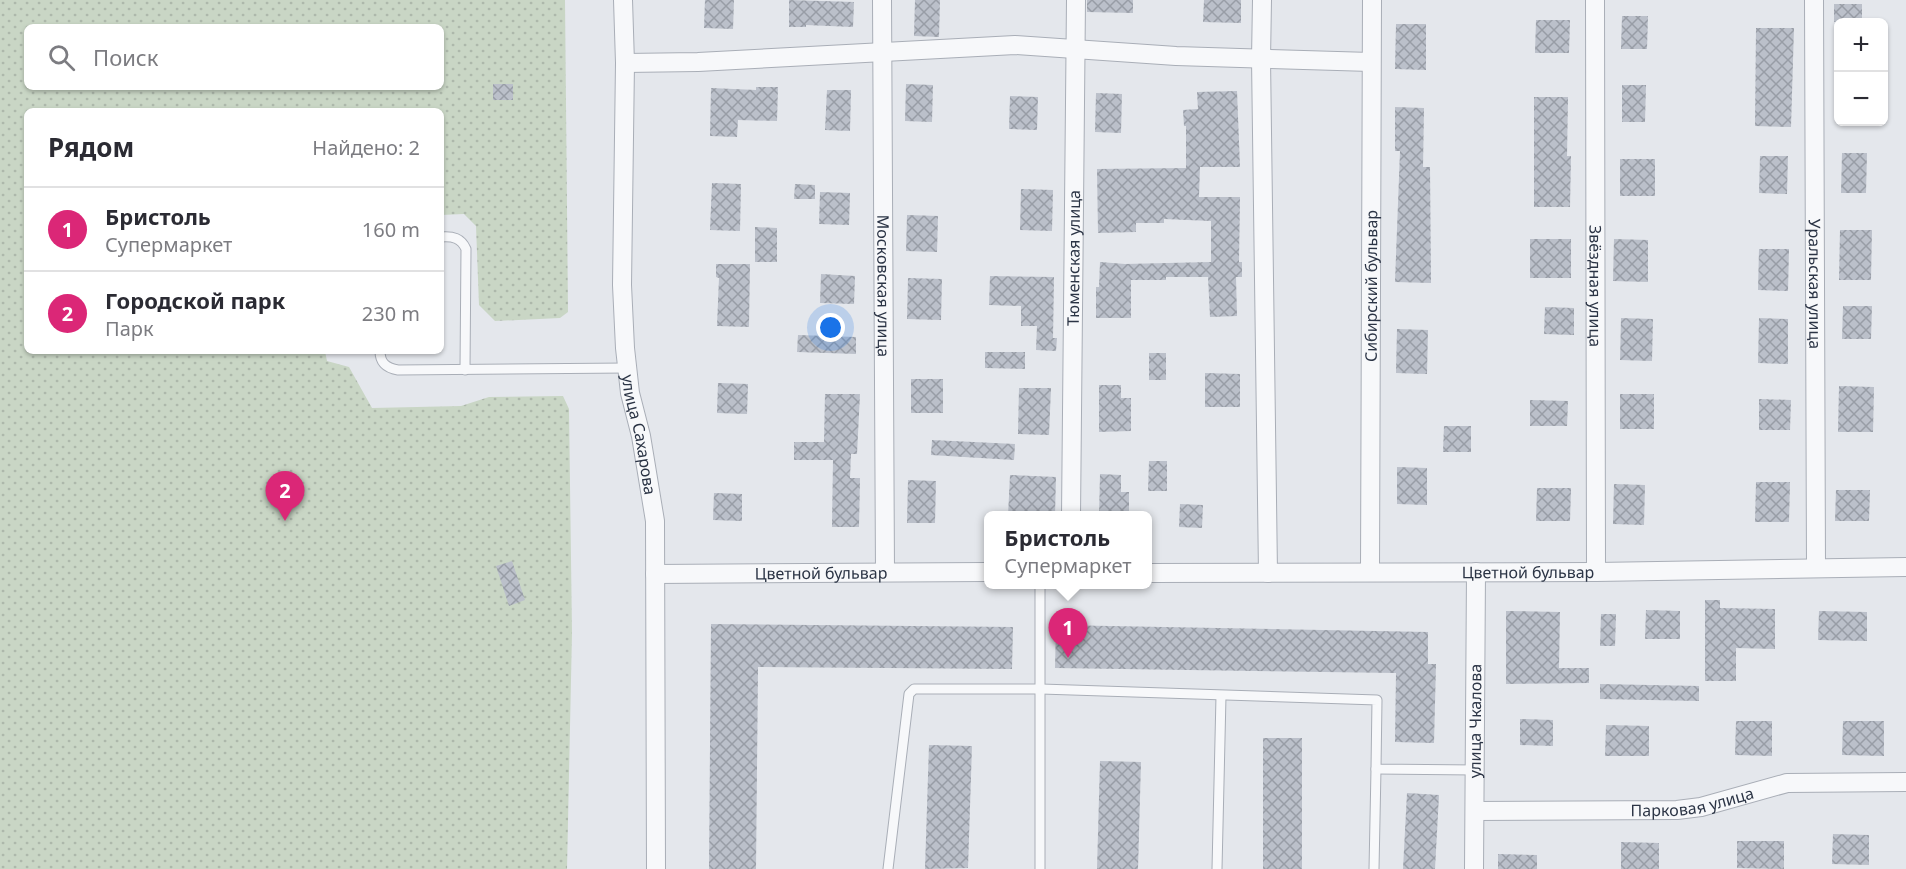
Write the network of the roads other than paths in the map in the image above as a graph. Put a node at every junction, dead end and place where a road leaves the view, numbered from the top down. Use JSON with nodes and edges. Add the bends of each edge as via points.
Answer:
{"nodes":[{"id":1,"x":623,"y":0,"type":"edge"},
{"id":2,"x":882,"y":0,"type":"edge"},
{"id":3,"x":1076,"y":0,"type":"edge"},
{"id":4,"x":1262,"y":0,"type":"edge"},
{"id":5,"x":1372,"y":0,"type":"edge"},
{"id":6,"x":1594,"y":0,"type":"edge"},
{"id":7,"x":1814,"y":0,"type":"edge"},
{"id":8,"x":1076,"y":48,"type":"junction"},
{"id":9,"x":882,"y":53,"type":"junction"},
{"id":10,"x":1261,"y":59,"type":"junction"},
{"id":11,"x":1371,"y":62,"type":"junction"},
{"id":12,"x":625,"y":63,"type":"junction"},
{"id":13,"x":444,"y":237,"type":"edge"},
{"id":14,"x":380,"y":354,"type":"edge"},
{"id":15,"x":627,"y":368,"type":"junction"},
{"id":16,"x":465,"y":370,"type":"junction"},
{"id":17,"x":1071,"y":511,"type":"edge"},
{"id":18,"x":1816,"y":567,"type":"junction"},
{"id":19,"x":1906,"y":567,"type":"edge"},
{"id":20,"x":885,"y":572,"type":"junction"},
{"id":21,"x":1370,"y":572,"type":"junction"},
{"id":22,"x":1476,"y":572,"type":"junction"},
{"id":23,"x":1596,"y":572,"type":"junction"},
{"id":24,"x":984,"y":573,"type":"edge"},
{"id":25,"x":1152,"y":573,"type":"edge"},
{"id":26,"x":1268,"y":573,"type":"junction"},
{"id":27,"x":655,"y":574,"type":"junction"},
{"id":28,"x":1040,"y":589,"type":"edge"},
{"id":29,"x":1041,"y":689,"type":"junction"},
{"id":30,"x":1221,"y":696,"type":"junction"},
{"id":31,"x":1376,"y":770,"type":"junction"},
{"id":32,"x":1475,"y":770,"type":"junction"},
{"id":33,"x":1906,"y":782,"type":"edge"},
{"id":34,"x":1475,"y":811,"type":"junction"},
{"id":35,"x":656,"y":869,"type":"edge"},
{"id":36,"x":888,"y":869,"type":"edge"},
{"id":37,"x":1040,"y":869,"type":"edge"},
{"id":38,"x":1217,"y":869,"type":"edge"},
{"id":39,"x":1374,"y":869,"type":"edge"},
{"id":40,"x":1474,"y":869,"type":"edge"}],
"edges":[{"from":1,"to":12,"type":"street","name":"улица Сахарова"},
{"from":2,"to":9,"type":"street","name":"Московская улица"},
{"from":3,"to":8,"type":"street","name":"Тюменская улица"},
{"from":4,"to":10,"type":"street"},
{"from":5,"to":11,"type":"street","name":"Сибирский бульвар"},
{"from":6,"to":23,"type":"street","name":"Звёздная улица"},
{"from":7,"to":18,"type":"street","name":"Уральская улица"},
{"from":8,"to":9,"type":"street","via":[[1015,45]]},
{"from":8,"to":10,"type":"street"},
{"from":8,"to":17,"type":"street","name":"Тюменская улица"},
{"from":9,"to":12,"type":"street"},
{"from":9,"to":20,"type":"street","name":"Московская улица"},
{"from":10,"to":11,"type":"street"},
{"from":10,"to":26,"type":"street"},
{"from":11,"to":21,"type":"street","name":"Сибирский бульвар"},
{"from":12,"to":15,"type":"street","name":"улица Сахарова","via":[[622,275]]},
{"from":13,"to":16,"type":"lane","via":[[455,238],[466,249]]},
{"from":14,"to":16,"type":"lane","via":[[384,364],[398,370]]},
{"from":15,"to":16,"type":"lane"},
{"from":15,"to":27,"type":"street","name":"улица Сахарова","via":[[651,491]]},
{"from":18,"to":19,"type":"street","name":"Цветной бульвар"},
{"from":18,"to":23,"type":"street","name":"Цветной бульвар"},
{"from":20,"to":24,"type":"street","name":"Цветной бульвар"},
{"from":20,"to":27,"type":"street","name":"Цветной бульвар"},
{"from":21,"to":22,"type":"street","name":"Цветной бульвар"},
{"from":21,"to":26,"type":"street","name":"Цветной бульвар"},
{"from":22,"to":23,"type":"street","name":"Цветной бульвар"},
{"from":22,"to":32,"type":"street","name":"улица Чкалова"},
{"from":25,"to":26,"type":"street","name":"Цветной бульвар"},
{"from":27,"to":35,"type":"street","name":"улица Сахарова"},
{"from":28,"to":29,"type":"lane"},
{"from":29,"to":30,"type":"lane"},
{"from":29,"to":36,"type":"lane","via":[[914,689],[909,694]]},
{"from":29,"to":37,"type":"lane"},
{"from":30,"to":31,"type":"lane","via":[[1377,700]]},
{"from":30,"to":38,"type":"lane"},
{"from":31,"to":32,"type":"lane"},
{"from":31,"to":39,"type":"lane"},
{"from":32,"to":34,"type":"street","name":"улица Чкалова"},
{"from":33,"to":34,"type":"street","name":"Парковая улица","via":[[1787,783],[1677,810]]},
{"from":34,"to":40,"type":"street","name":"улица Чкалова"}]}
